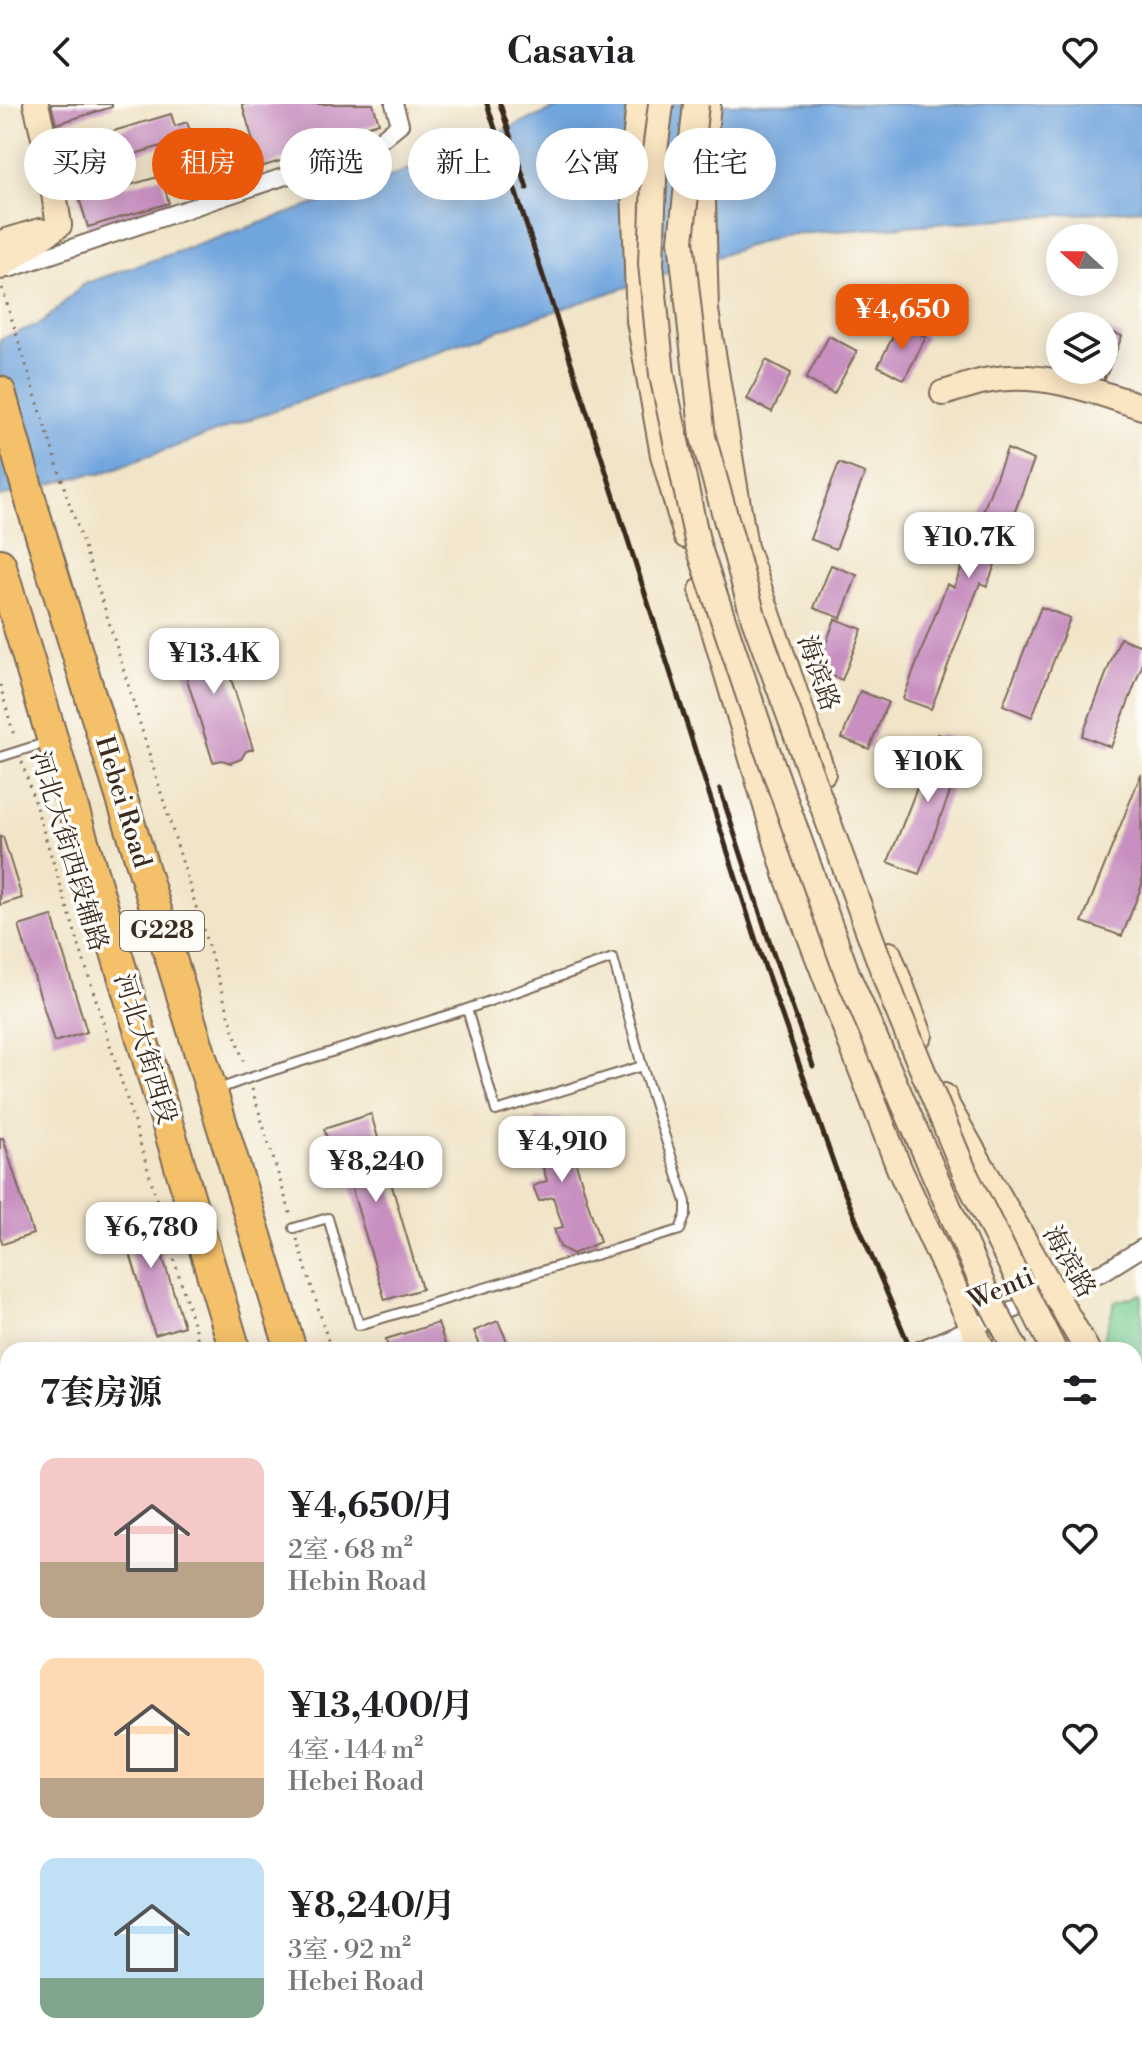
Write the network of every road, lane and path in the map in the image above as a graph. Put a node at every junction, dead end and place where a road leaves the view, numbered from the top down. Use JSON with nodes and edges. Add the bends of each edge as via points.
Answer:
{"nodes":[{"id":1,"x":36,"y":104,"type":"edge"},
{"id":2,"x":394,"y":104,"type":"edge"},
{"id":3,"x":639,"y":104,"type":"edge"},
{"id":4,"x":661,"y":104,"type":"edge"},
{"id":5,"x":696,"y":104,"type":"edge"},
{"id":6,"x":708,"y":104,"type":"edge"},
{"id":7,"x":59,"y":225,"type":"junction"},
{"id":8,"x":0,"y":243,"type":"edge"},
{"id":9,"x":0,"y":270,"type":"edge"},
{"id":10,"x":0,"y":280,"type":"edge"},
{"id":11,"x":0,"y":392,"type":"edge"},
{"id":12,"x":943,"y":393,"type":"dead end"},
{"id":13,"x":1142,"y":407,"type":"edge"},
{"id":14,"x":0,"y":564,"type":"edge"},
{"id":15,"x":0,"y":685,"type":"edge"},
{"id":16,"x":53,"y":741,"type":"junction"},
{"id":17,"x":19,"y":752,"type":"junction"},
{"id":18,"x":0,"y":757,"type":"edge"},
{"id":19,"x":467,"y":1009,"type":"junction"},
{"id":20,"x":642,"y":1066,"type":"junction"},
{"id":21,"x":249,"y":1078,"type":"junction"},
{"id":22,"x":212,"y":1092,"type":"junction"},
{"id":23,"x":294,"y":1228,"type":"junction"},
{"id":24,"x":1142,"y":1248,"type":"edge"},
{"id":25,"x":1055,"y":1292,"type":"junction"},
{"id":26,"x":971,"y":1327,"type":"junction"},
{"id":27,"x":199,"y":1342,"type":"edge"},
{"id":28,"x":233,"y":1342,"type":"edge"},
{"id":29,"x":289,"y":1342,"type":"edge"},
{"id":30,"x":329,"y":1342,"type":"edge"},
{"id":31,"x":937,"y":1342,"type":"edge"},
{"id":32,"x":979,"y":1342,"type":"edge"},
{"id":33,"x":1012,"y":1342,"type":"edge"},
{"id":34,"x":1050,"y":1342,"type":"edge"},
{"id":35,"x":1083,"y":1342,"type":"edge"}],
"edges":[{"from":1,"to":7,"type":"street"},
{"from":2,"to":9,"type":"street","via":[[400,124],[372,147]]},
{"from":3,"to":26,"type":"street","via":[[633,160],[639,321],[663,455],[787,877],[899,1168]]},
{"from":4,"to":33,"type":"street","bridge":true,"via":[[651,264],[662,375],[698,545],[848,976]]},
{"from":5,"to":34,"type":"street","name":"海滨路","bridge":true,"via":[[681,240],[703,437],[754,619],[918,1060],[967,1178]]},
{"from":6,"to":25,"type":"street","name":"海滨路","via":[[702,164],[706,311],[745,547],[851,856],[948,1107]]},
{"from":7,"to":8,"type":"street"},
{"from":7,"to":9,"type":"street"},
{"from":10,"to":21,"type":"path"},
{"from":11,"to":22,"type":"highway","name":"Hebei Road","number":"G228"},
{"from":12,"to":13,"type":"street","via":[[1023,378],[1062,382]]},
{"from":14,"to":16,"type":"highway","name":"河北大街西段","number":"G228"},
{"from":15,"to":17,"type":"path","name":"河北大街西段辅路"},
{"from":16,"to":17,"type":"lane"},
{"from":16,"to":28,"type":"highway","name":"河北大街西段","number":"G228"},
{"from":17,"to":18,"type":"lane"},
{"from":17,"to":27,"type":"path","name":"河北大街西段辅路"},
{"from":19,"to":20,"type":"lane","via":[[496,1111]]},
{"from":19,"to":20,"type":"lane","via":[[613,958]]},
{"from":19,"to":21,"type":"lane"},
{"from":20,"to":23,"type":"lane","via":[[686,1202],[680,1230],[359,1325],[328,1218]]},
{"from":21,"to":22,"type":"lane"},
{"from":21,"to":23,"type":"path"},
{"from":22,"to":29,"type":"highway","name":"Hebei Road","number":"G228"},
{"from":23,"to":30,"type":"path"},
{"from":24,"to":25,"type":"street","name":"Wenti"},
{"from":25,"to":26,"type":"street","name":"Wenti"},
{"from":25,"to":35,"type":"street","name":"海滨路"},
{"from":26,"to":31,"type":"street","name":"Wenti"},
{"from":26,"to":32,"type":"street"}]}
